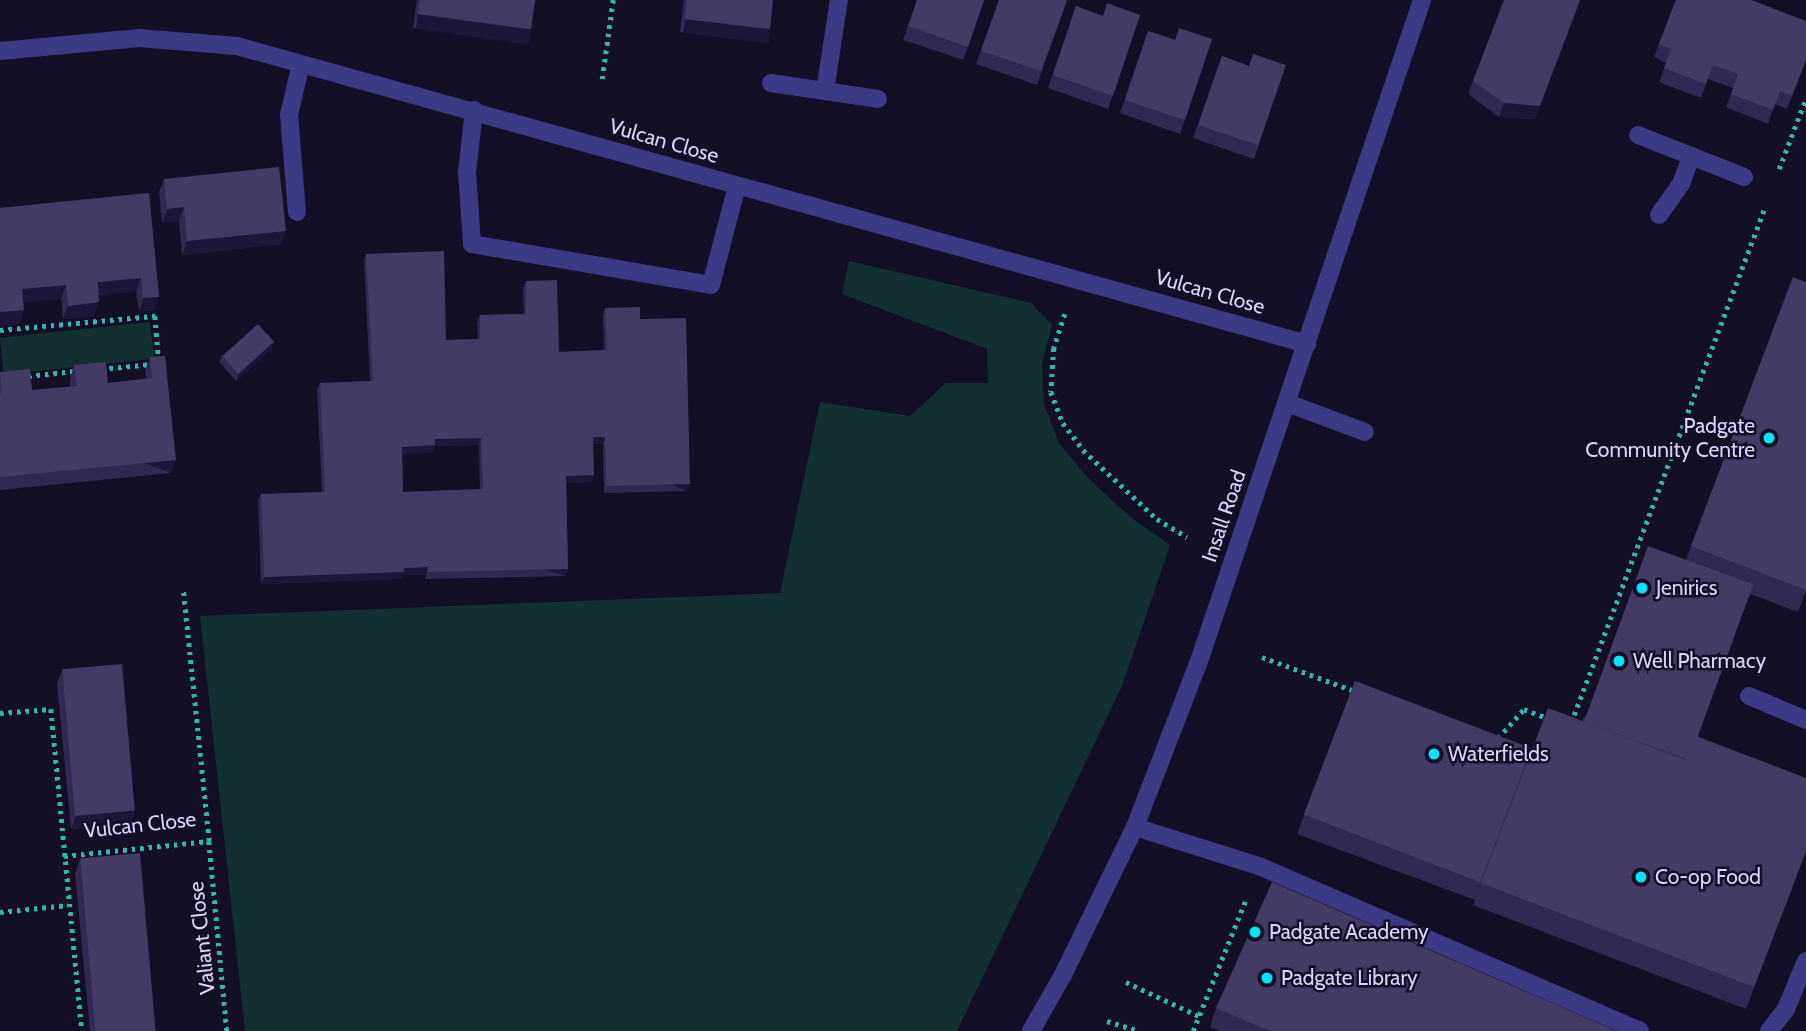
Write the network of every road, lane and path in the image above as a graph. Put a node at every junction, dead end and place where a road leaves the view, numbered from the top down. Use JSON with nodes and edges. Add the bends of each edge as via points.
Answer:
{"nodes":[{"id":1,"x":613,"y":0,"type":"edge"},
{"id":2,"x":839,"y":0,"type":"edge"},
{"id":3,"x":1422,"y":0,"type":"edge"},
{"id":4,"x":0,"y":51,"type":"edge"},
{"id":5,"x":302,"y":64,"type":"junction"},
{"id":6,"x":602,"y":79,"type":"dead end"},
{"id":7,"x":771,"y":83,"type":"dead end"},
{"id":8,"x":825,"y":91,"type":"junction"},
{"id":9,"x":1806,"y":98,"type":"edge"},
{"id":10,"x":878,"y":99,"type":"dead end"},
{"id":11,"x":474,"y":110,"type":"junction"},
{"id":12,"x":1638,"y":135,"type":"dead end"},
{"id":13,"x":1691,"y":156,"type":"junction"},
{"id":14,"x":1776,"y":176,"type":"dead end"},
{"id":15,"x":1744,"y":177,"type":"dead end"},
{"id":16,"x":737,"y":186,"type":"junction"},
{"id":17,"x":1767,"y":202,"type":"dead end"},
{"id":18,"x":297,"y":212,"type":"dead end"},
{"id":19,"x":1659,"y":215,"type":"dead end"},
{"id":20,"x":1067,"y":307,"type":"dead end"},
{"id":21,"x":0,"y":330,"type":"edge"},
{"id":22,"x":1307,"y":344,"type":"junction"},
{"id":23,"x":93,"y":370,"type":"edge"},
{"id":24,"x":80,"y":371,"type":"edge"},
{"id":25,"x":27,"y":376,"type":"edge"},
{"id":26,"x":1287,"y":403,"type":"junction"},
{"id":27,"x":1365,"y":432,"type":"dead end"},
{"id":28,"x":1187,"y":537,"type":"dead end"},
{"id":29,"x":183,"y":589,"type":"dead end"},
{"id":30,"x":1262,"y":657,"type":"dead end"},
{"id":31,"x":1365,"y":695,"type":"edge"},
{"id":32,"x":1749,"y":696,"type":"dead end"},
{"id":33,"x":0,"y":713,"type":"edge"},
{"id":34,"x":1806,"y":720,"type":"edge"},
{"id":35,"x":1494,"y":743,"type":"edge"},
{"id":36,"x":1135,"y":827,"type":"junction"},
{"id":37,"x":209,"y":841,"type":"junction"},
{"id":38,"x":64,"y":856,"type":"junction"},
{"id":39,"x":1259,"y":866,"type":"junction"},
{"id":40,"x":68,"y":905,"type":"junction"},
{"id":41,"x":0,"y":912,"type":"edge"},
{"id":42,"x":1806,"y":961,"type":"edge"},
{"id":43,"x":1126,"y":982,"type":"dead end"},
{"id":44,"x":1199,"y":1016,"type":"junction"},
{"id":45,"x":1107,"y":1021,"type":"dead end"},
{"id":46,"x":82,"y":1031,"type":"edge"},
{"id":47,"x":228,"y":1031,"type":"edge"},
{"id":48,"x":1031,"y":1031,"type":"edge"},
{"id":49,"x":1139,"y":1031,"type":"edge"},
{"id":50,"x":1193,"y":1031,"type":"edge"},
{"id":51,"x":1640,"y":1031,"type":"edge"},
{"id":52,"x":1769,"y":1031,"type":"edge"}],
"edges":[{"from":1,"to":6,"type":"path"},
{"from":2,"to":8,"type":"street"},
{"from":3,"to":22,"type":"street","name":"Insall Road"},
{"from":4,"to":5,"type":"street","name":"Vulcan Close","via":[[139,38],[188,40],[237,46]]},
{"from":5,"to":11,"type":"street","name":"Vulcan Close"},
{"from":5,"to":18,"type":"street","via":[[289,115]]},
{"from":7,"to":8,"type":"street"},
{"from":8,"to":10,"type":"street"},
{"from":9,"to":14,"type":"path"},
{"from":11,"to":16,"type":"street","name":"Vulcan Close"},
{"from":11,"to":16,"type":"street","via":[[467,172],[472,244],[710,285]]},
{"from":12,"to":13,"type":"street"},
{"from":13,"to":15,"type":"street"},
{"from":13,"to":19,"type":"street","via":[[1681,184]]},
{"from":16,"to":22,"type":"street","name":"Vulcan Close"},
{"from":17,"to":35,"type":"path","via":[[1570,726],[1524,709]]},
{"from":20,"to":28,"type":"path","via":[[1054,348],[1051,392],[1063,423],[1083,450],[1157,519]]},
{"from":21,"to":23,"type":"path","via":[[155,316],[160,364]]},
{"from":22,"to":26,"type":"street","name":"Insall Road"},
{"from":24,"to":25,"type":"path"},
{"from":26,"to":27,"type":"street"},
{"from":26,"to":36,"type":"street","name":"Insall Road","via":[[1198,664]]},
{"from":29,"to":37,"type":"path","name":"Vulcan Close"},
{"from":30,"to":31,"type":"path"},
{"from":32,"to":34,"type":"street"},
{"from":33,"to":38,"type":"path","name":"Vulcan Close","via":[[51,709]]},
{"from":36,"to":39,"type":"street"},
{"from":36,"to":48,"type":"street","name":"Insall Road"},
{"from":37,"to":38,"type":"path","name":"Vulcan Close"},
{"from":37,"to":47,"type":"path","name":"Valiant Close"},
{"from":38,"to":40,"type":"path"},
{"from":39,"to":44,"type":"path"},
{"from":39,"to":51,"type":"street"},
{"from":40,"to":41,"type":"path"},
{"from":40,"to":46,"type":"path"},
{"from":42,"to":52,"type":"street","via":[[1786,1009]]},
{"from":43,"to":44,"type":"path"},
{"from":44,"to":50,"type":"path"},
{"from":45,"to":49,"type":"path"}]}
